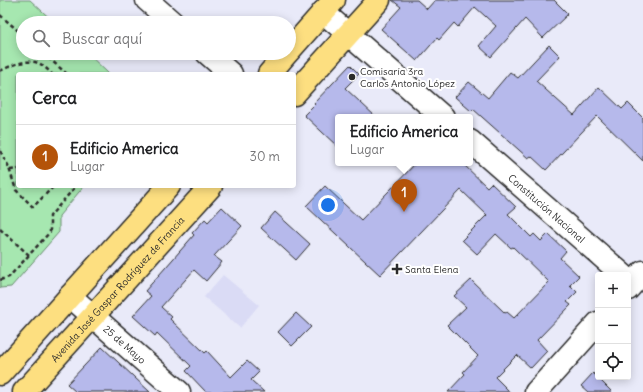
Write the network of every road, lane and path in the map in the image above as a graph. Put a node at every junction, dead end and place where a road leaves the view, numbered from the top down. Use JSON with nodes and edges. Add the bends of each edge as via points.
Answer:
{"nodes":[{"id":1,"x":147,"y":0,"type":"edge"},
{"id":2,"x":379,"y":0,"type":"edge"},
{"id":3,"x":329,"y":6,"type":"edge"},
{"id":4,"x":0,"y":14,"type":"edge"},
{"id":5,"x":165,"y":16,"type":"edge"},
{"id":6,"x":16,"y":29,"type":"edge"},
{"id":7,"x":348,"y":34,"type":"junction"},
{"id":8,"x":296,"y":43,"type":"edge"},
{"id":9,"x":51,"y":60,"type":"edge"},
{"id":10,"x":215,"y":60,"type":"edge"},
{"id":11,"x":281,"y":60,"type":"edge"},
{"id":12,"x":0,"y":71,"type":"edge"},
{"id":13,"x":50,"y":72,"type":"edge"},
{"id":14,"x":65,"y":72,"type":"edge"},
{"id":15,"x":228,"y":72,"type":"edge"},
{"id":16,"x":271,"y":72,"type":"edge"},
{"id":17,"x":296,"y":92,"type":"edge"},
{"id":18,"x":440,"y":114,"type":"edge"},
{"id":19,"x":473,"y":144,"type":"edge"},
{"id":20,"x":0,"y":152,"type":"edge"},
{"id":21,"x":16,"y":169,"type":"edge"},
{"id":22,"x":10,"y":170,"type":"junction"},
{"id":23,"x":52,"y":188,"type":"edge"},
{"id":24,"x":74,"y":188,"type":"edge"},
{"id":25,"x":167,"y":188,"type":"edge"},
{"id":26,"x":209,"y":188,"type":"edge"},
{"id":27,"x":0,"y":229,"type":"edge"},
{"id":28,"x":28,"y":255,"type":"dead end"},
{"id":29,"x":0,"y":280,"type":"edge"},
{"id":30,"x":633,"y":282,"type":"edge"},
{"id":31,"x":70,"y":296,"type":"junction"},
{"id":32,"x":93,"y":316,"type":"junction"},
{"id":33,"x":595,"y":326,"type":"edge"},
{"id":34,"x":0,"y":374,"type":"edge"},
{"id":35,"x":24,"y":392,"type":"edge"},
{"id":36,"x":179,"y":392,"type":"edge"},
{"id":37,"x":536,"y":392,"type":"edge"}],
"edges":[{"from":1,"to":5,"type":"street"},
{"from":2,"to":7,"type":"main road"},
{"from":3,"to":7,"type":"street"},
{"from":3,"to":8,"type":"main road"},
{"from":4,"to":6,"type":"path"},
{"from":7,"to":17,"type":"main road"},
{"from":7,"to":18,"type":"street"},
{"from":9,"to":14,"type":"path"},
{"from":10,"to":15,"type":"street"},
{"from":11,"to":16,"type":"main road"},
{"from":12,"to":13,"type":"path","via":[[26,62],[42,65]]},
{"from":19,"to":30,"type":"street","name":"Constitución Nacional"},
{"from":20,"to":22,"type":"path"},
{"from":21,"to":22,"type":"path"},
{"from":22,"to":23,"type":"path","via":[[16,190],[33,207]]},
{"from":24,"to":29,"type":"path","via":[[50,216],[50,232],[9,277]]},
{"from":25,"to":31,"type":"main road"},
{"from":26,"to":32,"type":"main road","name":"Avenida José Gaspar Rodríguez de Francia"},
{"from":27,"to":28,"type":"path"},
{"from":31,"to":32,"type":"street","name":"25 de Mayo"},
{"from":31,"to":34,"type":"main road"},
{"from":32,"to":35,"type":"main road","name":"Avenida José Gaspar Rodríguez de Francia"},
{"from":32,"to":36,"type":"street","name":"25 de Mayo"},
{"from":33,"to":37,"type":"street"}]}
